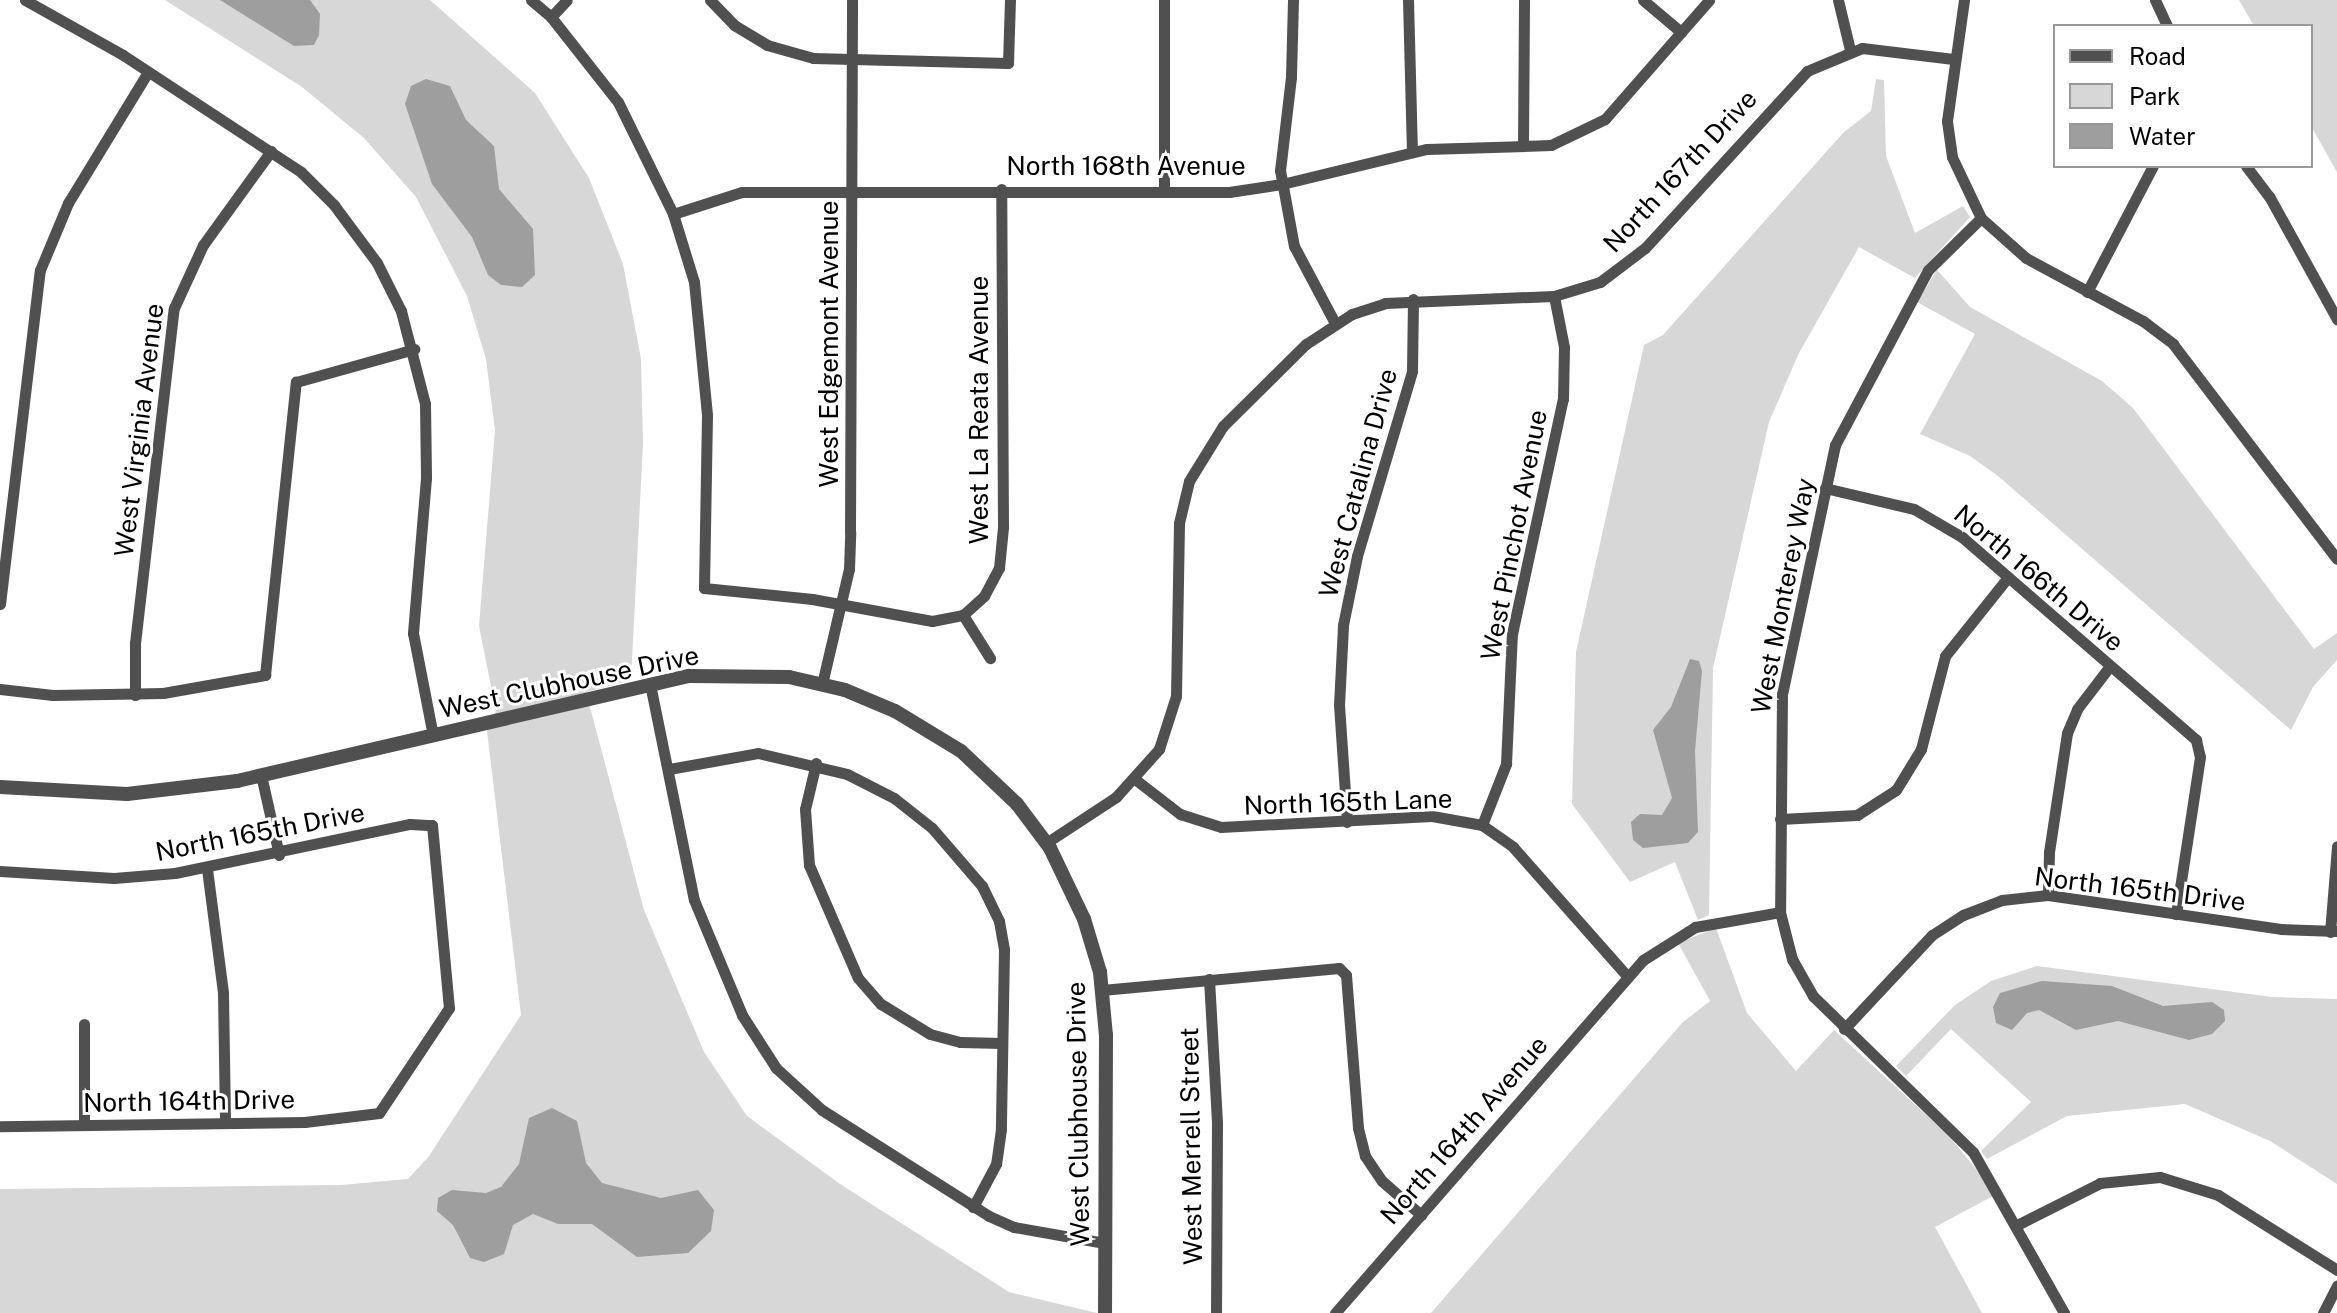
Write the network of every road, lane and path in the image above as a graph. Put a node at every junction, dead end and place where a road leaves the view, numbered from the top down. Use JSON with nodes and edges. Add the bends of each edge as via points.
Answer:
{"nodes":[{"id":1,"x":25,"y":0,"type":"edge"},
{"id":2,"x":531,"y":0,"type":"edge"},
{"id":3,"x":567,"y":0,"type":"edge"},
{"id":4,"x":710,"y":0,"type":"edge"},
{"id":5,"x":852,"y":0,"type":"edge"},
{"id":6,"x":1010,"y":0,"type":"edge"},
{"id":7,"x":1164,"y":0,"type":"edge"},
{"id":8,"x":1293,"y":0,"type":"edge"},
{"id":9,"x":1408,"y":0,"type":"edge"},
{"id":10,"x":1524,"y":0,"type":"edge"},
{"id":11,"x":1643,"y":0,"type":"edge"},
{"id":12,"x":1709,"y":0,"type":"edge"},
{"id":13,"x":1838,"y":0,"type":"edge"},
{"id":14,"x":1964,"y":0,"type":"edge"},
{"id":15,"x":2155,"y":0,"type":"edge"},
{"id":16,"x":551,"y":17,"type":"junction"},
{"id":17,"x":2166,"y":24,"type":"edge"},
{"id":18,"x":1681,"y":32,"type":"junction"},
{"id":19,"x":1850,"y":50,"type":"junction"},
{"id":20,"x":1953,"y":59,"type":"junction"},
{"id":21,"x":850,"y":61,"type":"junction"},
{"id":22,"x":148,"y":72,"type":"junction"},
{"id":23,"x":1523,"y":146,"type":"junction"},
{"id":24,"x":271,"y":151,"type":"junction"},
{"id":25,"x":1412,"y":152,"type":"junction"},
{"id":26,"x":2152,"y":168,"type":"edge"},
{"id":27,"x":2248,"y":168,"type":"edge"},
{"id":28,"x":1282,"y":184,"type":"junction"},
{"id":29,"x":1001,"y":189,"type":"junction"},
{"id":30,"x":851,"y":190,"type":"junction"},
{"id":31,"x":1164,"y":192,"type":"junction"},
{"id":32,"x":673,"y":214,"type":"junction"},
{"id":33,"x":1981,"y":218,"type":"junction"},
{"id":34,"x":2087,"y":292,"type":"junction"},
{"id":35,"x":1554,"y":296,"type":"junction"},
{"id":36,"x":1413,"y":299,"type":"junction"},
{"id":37,"x":2337,"y":319,"type":"edge"},
{"id":38,"x":1335,"y":323,"type":"junction"},
{"id":39,"x":414,"y":349,"type":"junction"},
{"id":40,"x":1825,"y":488,"type":"junction"},
{"id":41,"x":2335,"y":553,"type":"edge"},
{"id":42,"x":2008,"y":577,"type":"junction"},
{"id":43,"x":0,"y":604,"type":"edge"},
{"id":44,"x":841,"y":606,"type":"junction"},
{"id":45,"x":963,"y":615,"type":"junction"},
{"id":46,"x":990,"y":658,"type":"dead end"},
{"id":47,"x":2110,"y":666,"type":"junction"},
{"id":48,"x":650,"y":684,"type":"junction"},
{"id":49,"x":822,"y":684,"type":"junction"},
{"id":50,"x":0,"y":689,"type":"edge"},
{"id":51,"x":135,"y":695,"type":"junction"},
{"id":52,"x":433,"y":736,"type":"junction"},
{"id":53,"x":816,"y":763,"type":"junction"},
{"id":54,"x":669,"y":769,"type":"junction"},
{"id":55,"x":261,"y":775,"type":"junction"},
{"id":56,"x":1136,"y":780,"type":"junction"},
{"id":57,"x":0,"y":787,"type":"edge"},
{"id":58,"x":1780,"y":819,"type":"junction"},
{"id":59,"x":1347,"y":822,"type":"junction"},
{"id":60,"x":1482,"y":825,"type":"junction"},
{"id":61,"x":1046,"y":843,"type":"junction"},
{"id":62,"x":2337,"y":846,"type":"edge"},
{"id":63,"x":279,"y":855,"type":"junction"},
{"id":64,"x":207,"y":869,"type":"junction"},
{"id":65,"x":0,"y":871,"type":"edge"},
{"id":66,"x":2048,"y":895,"type":"junction"},
{"id":67,"x":1780,"y":912,"type":"junction"},
{"id":68,"x":2176,"y":914,"type":"junction"},
{"id":69,"x":2333,"y":931,"type":"edge"},
{"id":70,"x":1627,"y":976,"type":"junction"},
{"id":71,"x":1209,"y":979,"type":"junction"},
{"id":72,"x":1102,"y":990,"type":"junction"},
{"id":73,"x":84,"y":1024,"type":"dead end"},
{"id":74,"x":1844,"y":1029,"type":"junction"},
{"id":75,"x":1002,"y":1043,"type":"junction"},
{"id":76,"x":379,"y":1113,"type":"joint"},
{"id":77,"x":225,"y":1123,"type":"junction"},
{"id":78,"x":84,"y":1125,"type":"junction"},
{"id":79,"x":0,"y":1126,"type":"edge"},
{"id":80,"x":973,"y":1207,"type":"junction"},
{"id":81,"x":1421,"y":1215,"type":"junction"},
{"id":82,"x":2017,"y":1225,"type":"junction"},
{"id":83,"x":1105,"y":1243,"type":"junction"},
{"id":84,"x":2337,"y":1270,"type":"edge"},
{"id":85,"x":2337,"y":1285,"type":"edge"},
{"id":86,"x":1105,"y":1313,"type":"edge"},
{"id":87,"x":1216,"y":1313,"type":"edge"},
{"id":88,"x":1335,"y":1313,"type":"edge"},
{"id":89,"x":2064,"y":1313,"type":"edge"},
{"id":90,"x":2323,"y":1313,"type":"edge"}],
"edges":[{"from":1,"to":22,"type":"street"},
{"from":2,"to":16,"type":"street"},
{"from":3,"to":16,"type":"street"},
{"from":4,"to":21,"type":"street","via":[[734,25],[767,45],[813,58]]},
{"from":5,"to":21,"type":"street","name":"West Edgemont Avenue"},
{"from":6,"to":21,"type":"street","via":[[1008,63]]},
{"from":7,"to":31,"type":"street"},
{"from":8,"to":28,"type":"street","via":[[1291,77],[1279,150]]},
{"from":9,"to":25,"type":"street"},
{"from":10,"to":23,"type":"street"},
{"from":11,"to":18,"type":"street"},
{"from":12,"to":18,"type":"street","name":"North 168th Avenue"},
{"from":13,"to":19,"type":"street"},
{"from":14,"to":20,"type":"street"},
{"from":15,"to":17,"type":"street"},
{"from":16,"to":32,"type":"street","via":[[618,102]]},
{"from":18,"to":23,"type":"street","name":"North 168th Avenue","via":[[1594,127],[1562,142]]},
{"from":19,"to":20,"type":"street","name":"North 167th Drive","via":[[1885,48]]},
{"from":19,"to":35,"type":"street","name":"North 167th Drive","via":[[1796,79],[1622,269],[1587,288]]},
{"from":20,"to":33,"type":"street","via":[[1947,121],[1952,157]]},
{"from":21,"to":30,"type":"street","name":"West Edgemont Avenue"},
{"from":22,"to":24,"type":"street"},
{"from":22,"to":43,"type":"street","via":[[68,203],[46,250],[29,329]]},
{"from":23,"to":25,"type":"street","name":"North 168th Avenue"},
{"from":24,"to":39,"type":"street","via":[[321,190],[357,232],[390,288]]},
{"from":24,"to":51,"type":"street","name":"West Virginia Avenue","via":[[203,245],[174,308],[135,643]]},
{"from":25,"to":28,"type":"street","name":"North 168th Avenue"},
{"from":26,"to":34,"type":"street"},
{"from":27,"to":37,"type":"street","via":[[2269,196]]},
{"from":28,"to":31,"type":"street","name":"North 168th Avenue"},
{"from":28,"to":38,"type":"street","via":[[1298,256]]},
{"from":29,"to":30,"type":"street","name":"North 168th Avenue"},
{"from":29,"to":31,"type":"street","name":"North 168th Avenue"},
{"from":29,"to":45,"type":"street","name":"West La Reata Avenue","via":[[1003,527],[999,568],[984,596]]},
{"from":30,"to":32,"type":"street","name":"North 168th Avenue","via":[[742,192]]},
{"from":30,"to":44,"type":"street","name":"West Edgemont Avenue","via":[[850,532]]},
{"from":32,"to":44,"type":"street","via":[[694,282],[702,338],[707,415],[704,588]]},
{"from":33,"to":34,"type":"street","via":[[2026,258]]},
{"from":33,"to":40,"type":"street","name":"West Monterey Way","via":[[1932,264],[1915,292],[1843,423]]},
{"from":34,"to":41,"type":"street","via":[[2143,321],[2187,358]]},
{"from":35,"to":36,"type":"street","name":"North 167th Drive"},
{"from":35,"to":60,"type":"street","name":"West Pinchot Avenue","via":[[1564,347],[1563,399],[1512,634],[1506,764]]},
{"from":36,"to":38,"type":"street","name":"North 167th Drive","via":[[1369,307]]},
{"from":36,"to":59,"type":"street","name":"West Catalina Drive","via":[[1412,371],[1357,556],[1343,625],[1339,694]]},
{"from":38,"to":56,"type":"street","via":[[1233,415],[1189,481],[1178,539],[1176,696],[1166,734]]},
{"from":39,"to":51,"type":"street","via":[[296,382],[265,675]]},
{"from":39,"to":52,"type":"street","via":[[427,453],[413,633]]},
{"from":40,"to":42,"type":"street","name":"North 166th Drive","via":[[1888,501],[1937,520]]},
{"from":40,"to":58,"type":"street","name":"West Monterey Way","via":[[1782,694]]},
{"from":42,"to":47,"type":"street","name":"North 166th Drive"},
{"from":42,"to":58,"type":"street","via":[[1945,656],[1930,698],[1921,749],[1896,790],[1857,815]]},
{"from":44,"to":45,"type":"street","via":[[911,620]]},
{"from":44,"to":49,"type":"street","name":"West Edgemont Avenue"},
{"from":45,"to":46,"type":"street"},
{"from":47,"to":66,"type":"street","via":[[2077,709],[2067,733],[2049,852]]},
{"from":47,"to":68,"type":"street","name":"North 166th Drive","via":[[2199,748]]},
{"from":48,"to":49,"type":"street","name":"West Clubhouse Drive","via":[[741,674]]},
{"from":48,"to":52,"type":"street","name":"West Clubhouse Drive"},
{"from":48,"to":54,"type":"street"},
{"from":49,"to":61,"type":"street","name":"West Clubhouse Drive","via":[[895,711],[961,751],[1017,804]]},
{"from":50,"to":51,"type":"street"},
{"from":52,"to":55,"type":"street","name":"West Clubhouse Drive"},
{"from":53,"to":54,"type":"street","via":[[743,753]]},
{"from":53,"to":75,"type":"street","via":[[871,785],[912,812],[952,847],[982,886],[1002,934]]},
{"from":53,"to":75,"type":"street","via":[[805,809],[809,865],[858,978],[881,1004],[922,1031],[960,1042]]},
{"from":54,"to":80,"type":"street","via":[[694,900],[736,1003],[764,1051],[822,1110]]},
{"from":55,"to":57,"type":"street","name":"West Clubhouse Drive","via":[[127,794]]},
{"from":55,"to":63,"type":"street"},
{"from":56,"to":59,"type":"street","name":"North 165th Lane","via":[[1169,808],[1207,824],[1237,828]]},
{"from":56,"to":61,"type":"street"},
{"from":58,"to":67,"type":"street","name":"West Monterey Way"},
{"from":59,"to":60,"type":"street","name":"North 165th Lane","via":[[1432,816]]},
{"from":60,"to":70,"type":"street","name":"North 165th Lane","via":[[1519,853]]},
{"from":61,"to":72,"type":"street","name":"West Clubhouse Drive","via":[[1084,919]]},
{"from":62,"to":69,"type":"street"},
{"from":63,"to":64,"type":"street","name":"North 165th Drive"},
{"from":63,"to":76,"type":"street","name":"North 165th Drive","via":[[410,824],[432,825],[449,1008]]},
{"from":64,"to":65,"type":"street","name":"North 165th Drive","via":[[114,878]]},
{"from":64,"to":77,"type":"street","via":[[222,981]]},
{"from":66,"to":68,"type":"street","name":"North 165th Drive"},
{"from":66,"to":74,"type":"street","name":"North 165th Drive","via":[[1987,905],[1943,927]]},
{"from":67,"to":70,"type":"street","via":[[1695,927]]},
{"from":67,"to":74,"type":"street","name":"West Monterey Way","via":[[1798,972]]},
{"from":68,"to":69,"type":"street","name":"North 165th Drive"},
{"from":70,"to":81,"type":"street","name":"North 164th Avenue"},
{"from":71,"to":72,"type":"street"},
{"from":71,"to":81,"type":"street","via":[[1339,968],[1346,975],[1358,1128],[1365,1156],[1382,1181]]},
{"from":71,"to":87,"type":"street","name":"West Merrell Street","via":[[1217,1123]]},
{"from":72,"to":83,"type":"street","name":"West Clubhouse Drive"},
{"from":73,"to":78,"type":"street"},
{"from":74,"to":82,"type":"street","name":"West Monterey Way","via":[[1964,1141]]},
{"from":75,"to":80,"type":"street","via":[[999,1150]]},
{"from":76,"to":77,"type":"street","name":"North 164th Drive","via":[[305,1122]]},
{"from":77,"to":78,"type":"street","name":"North 164th Drive"},
{"from":78,"to":79,"type":"street","name":"North 164th Drive"},
{"from":80,"to":83,"type":"street","via":[[1014,1227]]},
{"from":81,"to":88,"type":"street","name":"North 164th Avenue"},
{"from":82,"to":84,"type":"street","via":[[2100,1183],[2160,1177],[2225,1199]]},
{"from":82,"to":89,"type":"street","name":"West Monterey Way"},
{"from":83,"to":86,"type":"street","name":"West Clubhouse Drive"},
{"from":85,"to":90,"type":"street"}]}
